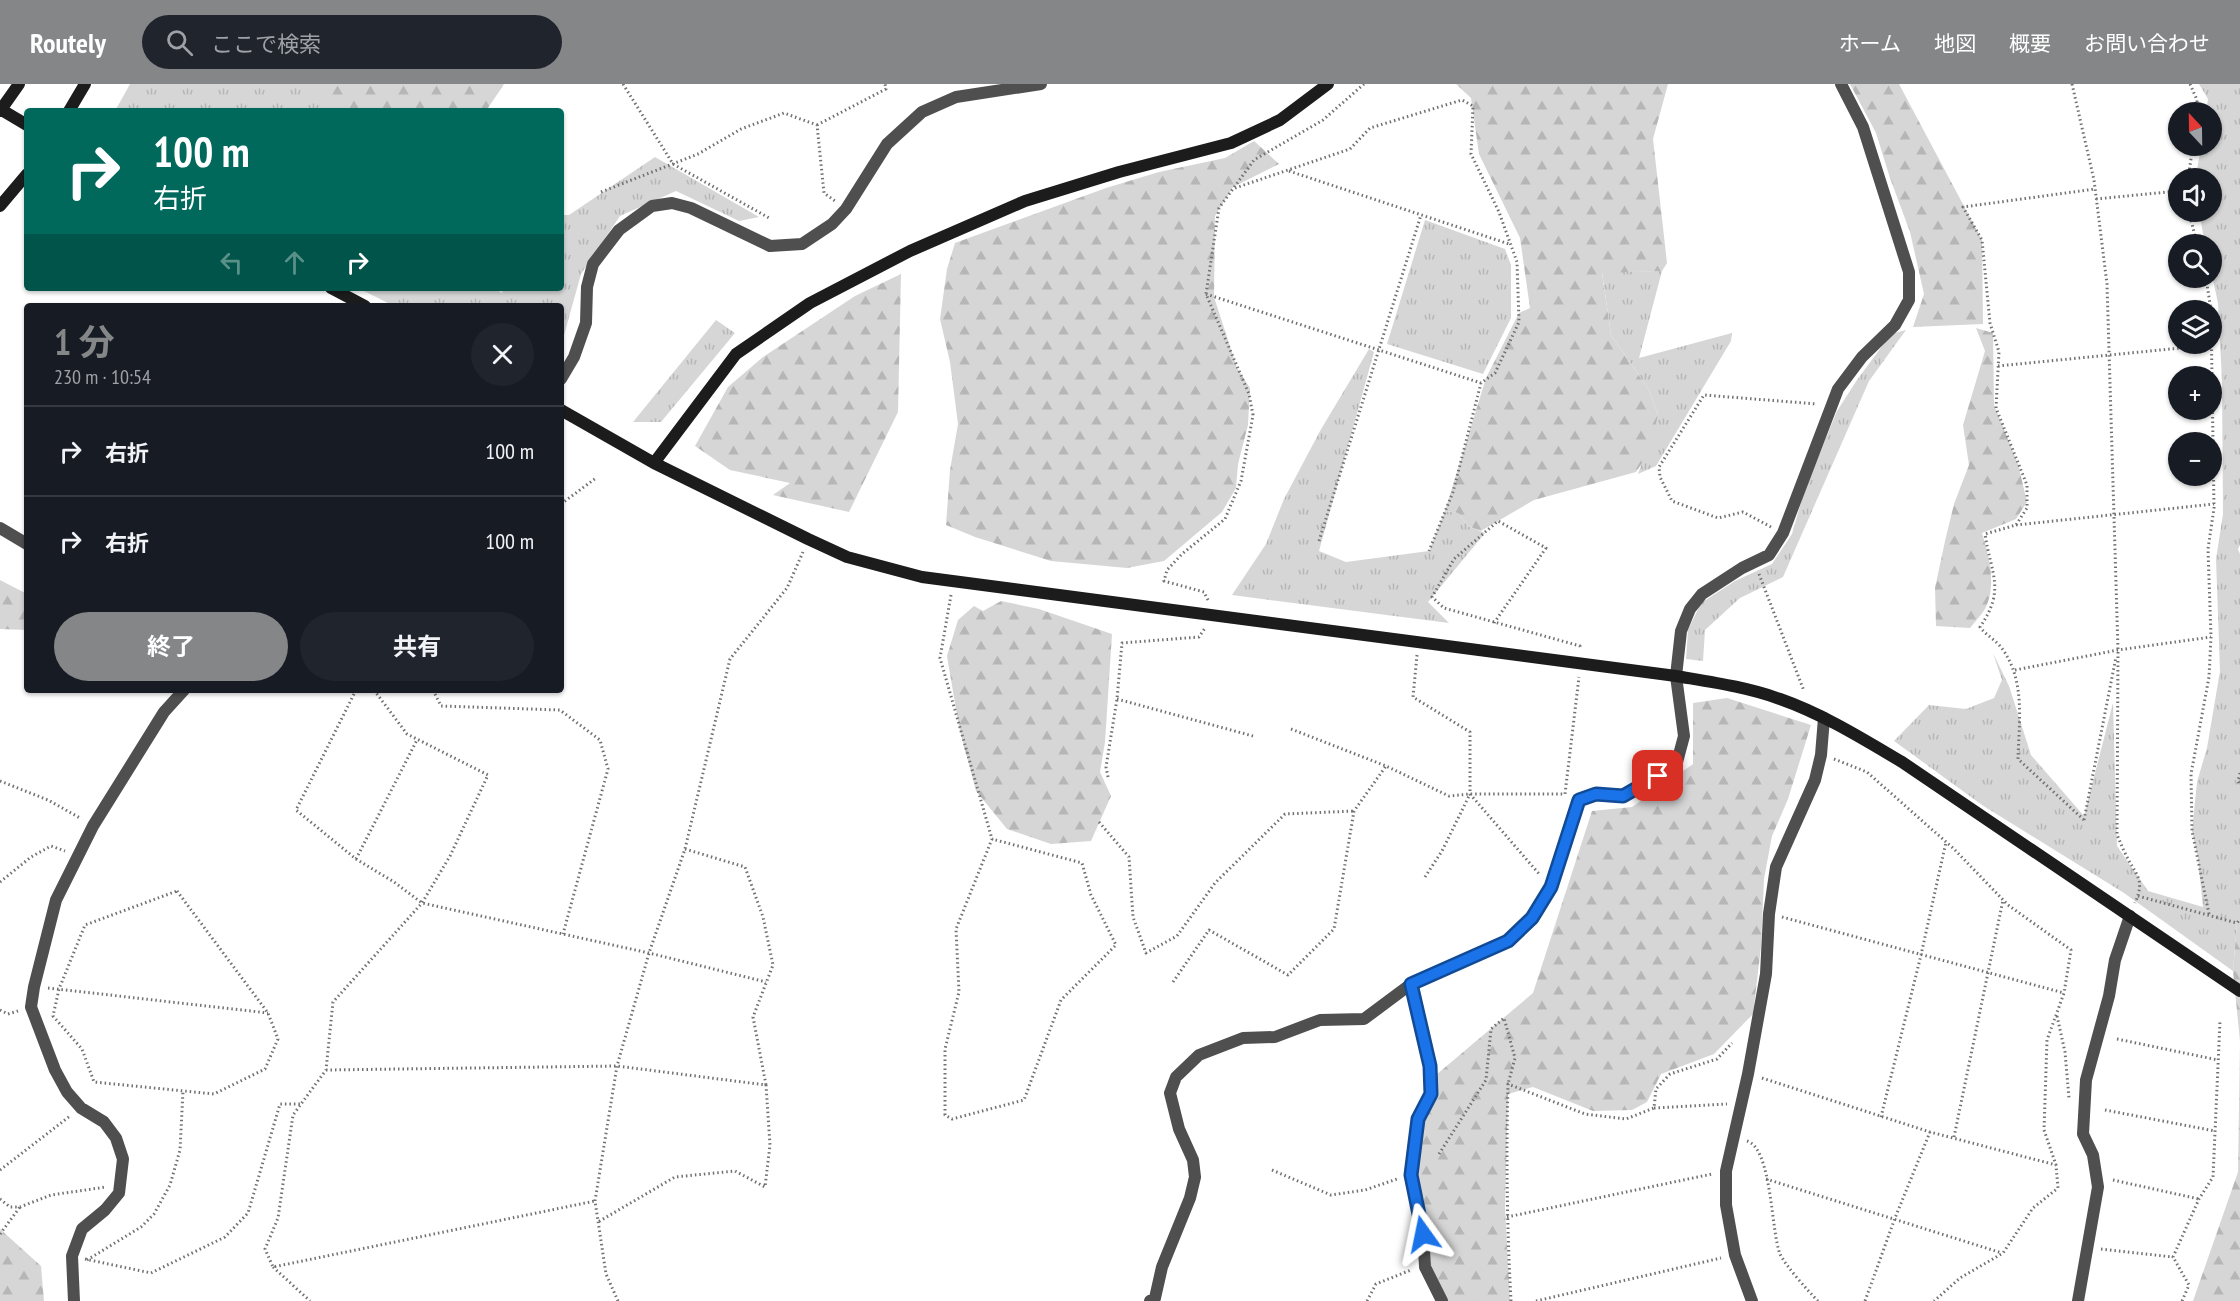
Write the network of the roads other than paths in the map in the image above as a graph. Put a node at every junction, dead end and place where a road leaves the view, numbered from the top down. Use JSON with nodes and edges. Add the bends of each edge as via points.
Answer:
{"nodes":[{"id":1,"x":19,"y":84,"type":"edge"},
{"id":2,"x":85,"y":84,"type":"edge"},
{"id":3,"x":1041,"y":84,"type":"edge"},
{"id":4,"x":1328,"y":84,"type":"edge"},
{"id":5,"x":1841,"y":84,"type":"edge"},
{"id":6,"x":71,"y":108,"type":"edge"},
{"id":7,"x":0,"y":110,"type":"edge"},
{"id":8,"x":24,"y":123,"type":"edge"},
{"id":9,"x":24,"y":178,"type":"edge"},
{"id":10,"x":0,"y":206,"type":"edge"},
{"id":11,"x":337,"y":291,"type":"edge"},
{"id":12,"x":359,"y":303,"type":"edge"},
{"id":13,"x":564,"y":374,"type":"edge"},
{"id":14,"x":564,"y":412,"type":"edge"},
{"id":15,"x":654,"y":463,"type":"junction"},
{"id":16,"x":0,"y":528,"type":"edge"},
{"id":17,"x":24,"y":542,"type":"edge"},
{"id":18,"x":1676,"y":676,"type":"junction"},
{"id":19,"x":181,"y":693,"type":"edge"},
{"id":20,"x":1818,"y":715,"type":"junction"},
{"id":21,"x":2130,"y":916,"type":"junction"},
{"id":22,"x":1411,"y":984,"type":"junction"},
{"id":23,"x":2240,"y":991,"type":"edge"},
{"id":24,"x":74,"y":1301,"type":"edge"},
{"id":25,"x":1150,"y":1301,"type":"edge"},
{"id":26,"x":1442,"y":1301,"type":"edge"},
{"id":27,"x":1752,"y":1301,"type":"edge"},
{"id":28,"x":2078,"y":1301,"type":"edge"}],
"edges":[{"from":1,"to":7,"type":"street","bridge":true},
{"from":2,"to":6,"type":"street"},
{"from":3,"to":13,"type":"street","via":[[956,97],[922,112],[887,144],[846,209],[832,224],[802,244],[770,246],[691,208],[672,203],[652,206],[619,230],[593,264],[586,287],[586,323]]},
{"from":4,"to":15,"type":"street","via":[[1280,120],[1231,143],[1119,171],[1025,201],[910,251],[810,303],[736,354]]},
{"from":5,"to":18,"type":"street","via":[[1863,127],[1909,272],[1909,300],[1895,325],[1862,357],[1838,389],[1783,533],[1769,555],[1702,594],[1690,609],[1681,631]]},
{"from":7,"to":8,"type":"street"},
{"from":9,"to":10,"type":"street"},
{"from":11,"to":12,"type":"street"},
{"from":14,"to":15,"type":"street"},
{"from":15,"to":18,"type":"street","via":[[847,557],[922,577]]},
{"from":16,"to":17,"type":"street"},
{"from":18,"to":20,"type":"street","via":[[1750,690]]},
{"from":18,"to":22,"type":"street","via":[[1684,736],[1676,766],[1623,796],[1596,794],[1579,800],[1551,887],[1532,918],[1508,941]]},
{"from":19,"to":24,"type":"street","via":[[164,712],[77,857],[56,900],[34,987],[31,1007],[67,1092],[81,1108],[104,1122],[116,1138],[123,1159],[119,1193],[82,1228],[72,1256]]},
{"from":20,"to":21,"type":"street","via":[[1902,762]]},
{"from":20,"to":27,"type":"street","via":[[1821,755],[1806,804],[1776,867],[1766,974],[1726,1171],[1725,1205],[1735,1255]]},
{"from":21,"to":23,"type":"street"},
{"from":21,"to":28,"type":"street","via":[[2115,960],[2086,1080],[2083,1134],[2093,1155],[2098,1187]]},
{"from":22,"to":25,"type":"street","via":[[1364,1018],[1320,1020],[1275,1037],[1244,1038],[1199,1055],[1176,1077],[1170,1093],[1195,1177],[1162,1267],[1155,1298]]},
{"from":22,"to":26,"type":"street","via":[[1428,1056],[1431,1094],[1418,1119],[1411,1175],[1425,1267]]}]}
